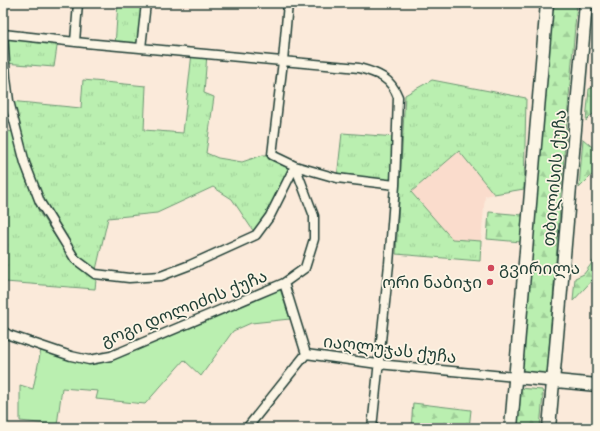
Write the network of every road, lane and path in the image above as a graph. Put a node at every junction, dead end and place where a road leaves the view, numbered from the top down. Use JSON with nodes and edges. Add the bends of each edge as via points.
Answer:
{"nodes":[{"id":1,"x":4,"y":3,"type":"edge"},
{"id":2,"x":78,"y":3,"type":"edge"},
{"id":3,"x":146,"y":3,"type":"edge"},
{"id":4,"x":288,"y":3,"type":"edge"},
{"id":5,"x":547,"y":3,"type":"edge"},
{"id":6,"x":586,"y":3,"type":"edge"},
{"id":7,"x":3,"y":7,"type":"edge"},
{"id":8,"x":3,"y":34,"type":"edge"},
{"id":9,"x":75,"y":42,"type":"junction"},
{"id":10,"x":141,"y":48,"type":"junction"},
{"id":11,"x":283,"y":61,"type":"junction"},
{"id":12,"x":295,"y":166,"type":"junction"},
{"id":13,"x":395,"y":185,"type":"junction"},
{"id":14,"x":284,"y":283,"type":"junction"},
{"id":15,"x":3,"y":331,"type":"edge"},
{"id":16,"x":306,"y":354,"type":"junction"},
{"id":17,"x":378,"y":364,"type":"junction"},
{"id":18,"x":516,"y":378,"type":"junction"},
{"id":19,"x":554,"y":381,"type":"junction"},
{"id":20,"x":597,"y":385,"type":"edge"},
{"id":21,"x":246,"y":428,"type":"edge"},
{"id":22,"x":372,"y":428,"type":"edge"},
{"id":23,"x":511,"y":428,"type":"edge"},
{"id":24,"x":549,"y":428,"type":"edge"}],
"edges":[{"from":1,"to":7,"type":"street"},
{"from":2,"to":9,"type":"street"},
{"from":3,"to":10,"type":"street"},
{"from":4,"to":11,"type":"street"},
{"from":5,"to":18,"type":"main road","name":"თბილისის ქუჩა"},
{"from":6,"to":19,"type":"main road","name":"თბილისის ქუჩა"},
{"from":8,"to":9,"type":"street"},
{"from":8,"to":12,"type":"street","via":[[9,101],[25,162],[40,202],[75,259],[95,274],[129,278],[161,276],[256,235],[270,216]]},
{"from":9,"to":10,"type":"street"},
{"from":10,"to":11,"type":"street"},
{"from":11,"to":12,"type":"street","via":[[272,155]]},
{"from":11,"to":13,"type":"street","via":[[368,70],[384,78],[394,87],[398,97]]},
{"from":12,"to":13,"type":"street","via":[[337,178]]},
{"from":12,"to":14,"type":"street","name":"გოგი დოლიძის ქუჩა","via":[[314,216],[314,239],[305,268]]},
{"from":13,"to":17,"type":"street"},
{"from":14,"to":15,"type":"street","name":"გოგი დოლიძის ქუჩა","via":[[111,356],[89,360]]},
{"from":14,"to":16,"type":"street","name":"გოგი დოლიძის ქუჩა"},
{"from":16,"to":17,"type":"street","name":"იაღლუჯას ქუჩა"},
{"from":16,"to":21,"type":"street","name":"იაღლუჯას ქუჩა"},
{"from":17,"to":18,"type":"street","name":"იაღლუჯას ქუჩა"},
{"from":17,"to":22,"type":"street"},
{"from":18,"to":19,"type":"main road"},
{"from":18,"to":23,"type":"main road","name":"თბილისის ქუჩა"},
{"from":19,"to":20,"type":"main road"},
{"from":19,"to":24,"type":"main road","name":"თბილისის ქუჩა"}]}
